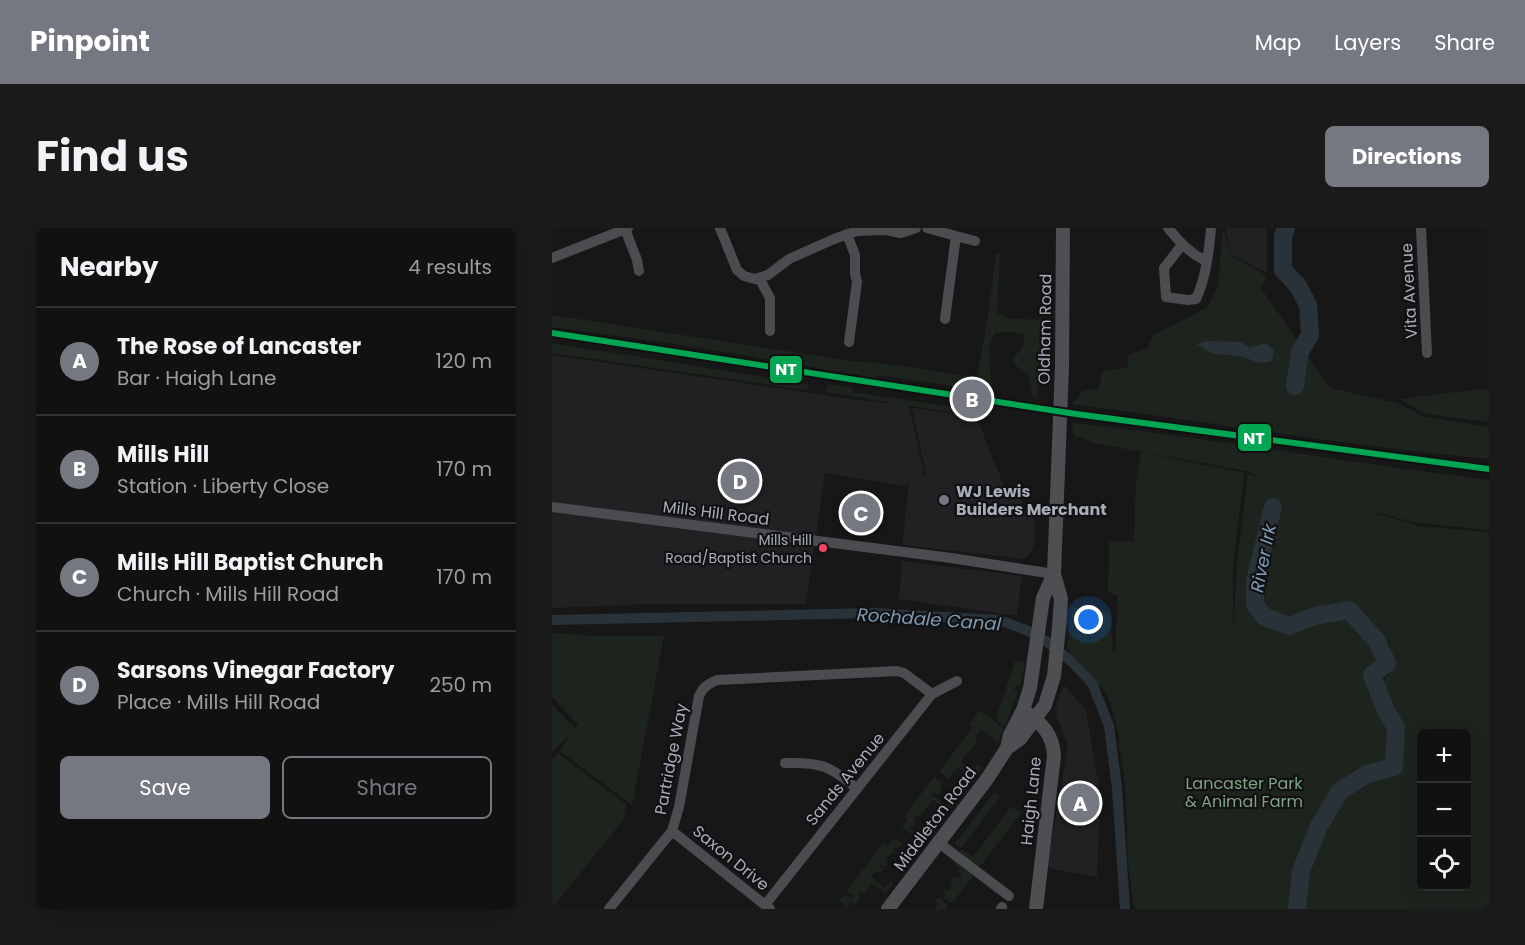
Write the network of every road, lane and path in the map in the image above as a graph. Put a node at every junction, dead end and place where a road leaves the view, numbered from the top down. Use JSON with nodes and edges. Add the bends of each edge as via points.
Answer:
{"nodes":[{"id":1,"x":720,"y":228,"type":"edge"},
{"id":2,"x":916,"y":228,"type":"edge"},
{"id":3,"x":927,"y":228,"type":"edge"},
{"id":4,"x":1063,"y":228,"type":"edge"},
{"id":5,"x":1168,"y":228,"type":"edge"},
{"id":6,"x":1211,"y":228,"type":"edge"},
{"id":7,"x":1421,"y":228,"type":"edge"},
{"id":8,"x":626,"y":229,"type":"edge"},
{"id":9,"x":848,"y":234,"type":"junction"},
{"id":10,"x":956,"y":236,"type":"junction"},
{"id":11,"x":975,"y":241,"type":"dead end"},
{"id":12,"x":1182,"y":245,"type":"junction"},
{"id":13,"x":552,"y":258,"type":"edge"},
{"id":14,"x":1206,"y":261,"type":"junction"},
{"id":15,"x":639,"y":271,"type":"dead end"},
{"id":16,"x":739,"y":273,"type":"junction"},
{"id":17,"x":728,"y":278,"type":"dead end"},
{"id":18,"x":759,"y":278,"type":"junction"},
{"id":19,"x":945,"y":319,"type":"dead end"},
{"id":20,"x":770,"y":331,"type":"dead end"},
{"id":21,"x":849,"y":342,"type":"dead end"},
{"id":22,"x":1427,"y":353,"type":"dead end"},
{"id":23,"x":552,"y":507,"type":"edge"},
{"id":24,"x":1054,"y":573,"type":"junction"},
{"id":25,"x":957,"y":681,"type":"dead end"},
{"id":26,"x":932,"y":694,"type":"junction"},
{"id":27,"x":1023,"y":710,"type":"junction"},
{"id":28,"x":1036,"y":720,"type":"junction"},
{"id":29,"x":1007,"y":748,"type":"junction"},
{"id":30,"x":785,"y":763,"type":"dead end"},
{"id":31,"x":856,"y":788,"type":"junction"},
{"id":32,"x":672,"y":831,"type":"junction"},
{"id":33,"x":939,"y":843,"type":"junction"},
{"id":34,"x":1009,"y":896,"type":"dead end"},
{"id":35,"x":768,"y":907,"type":"edge"},
{"id":36,"x":609,"y":909,"type":"edge"},
{"id":37,"x":888,"y":909,"type":"edge"},
{"id":38,"x":1036,"y":909,"type":"edge"}],
"edges":[{"from":1,"to":16,"type":"street"},
{"from":2,"to":9,"type":"street","via":[[901,233]]},
{"from":3,"to":10,"type":"street"},
{"from":4,"to":24,"type":"main road","name":"Oldham Road"},
{"from":5,"to":12,"type":"street"},
{"from":6,"to":14,"type":"street"},
{"from":7,"to":22,"type":"street","name":"Vita Avenue"},
{"from":8,"to":13,"type":"street"},
{"from":8,"to":15,"type":"street"},
{"from":9,"to":18,"type":"street","via":[[789,259]]},
{"from":9,"to":21,"type":"street","via":[[861,299]]},
{"from":10,"to":11,"type":"street"},
{"from":10,"to":19,"type":"street"},
{"from":12,"to":14,"type":"street"},
{"from":12,"to":14,"type":"street","via":[[1164,268],[1166,297],[1196,298]]},
{"from":16,"to":17,"type":"street"},
{"from":16,"to":18,"type":"street"},
{"from":18,"to":20,"type":"street","via":[[770,298]]},
{"from":23,"to":24,"type":"street","name":"Mills Hill Road"},
{"from":24,"to":27,"type":"main road","name":"Middleton Road","via":[[1043,598],[1035,664]]},
{"from":24,"to":28,"type":"main road","name":"Middleton Road","via":[[1061,599],[1054,676]]},
{"from":25,"to":26,"type":"street","name":"Sands Avenue"},
{"from":26,"to":31,"type":"street","name":"Sands Avenue"},
{"from":26,"to":32,"type":"street","name":"Partridge Way","via":[[897,671],[717,680],[707,684],[699,696]]},
{"from":27,"to":28,"type":"main road","name":"Haigh Lane"},
{"from":27,"to":29,"type":"main road","name":"Middleton Road"},
{"from":28,"to":29,"type":"main road","name":"Middleton Road"},
{"from":28,"to":38,"type":"main road","name":"Haigh Lane","via":[[1050,735],[1054,756]]},
{"from":29,"to":33,"type":"main road","name":"Middleton Road"},
{"from":30,"to":31,"type":"street","via":[[828,766]]},
{"from":31,"to":35,"type":"street","name":"Sands Avenue"},
{"from":32,"to":35,"type":"street","name":"Saxon Drive"},
{"from":32,"to":36,"type":"street","name":"Partridge Way"},
{"from":33,"to":34,"type":"street"},
{"from":33,"to":37,"type":"main road","name":"Middleton Road"}]}
